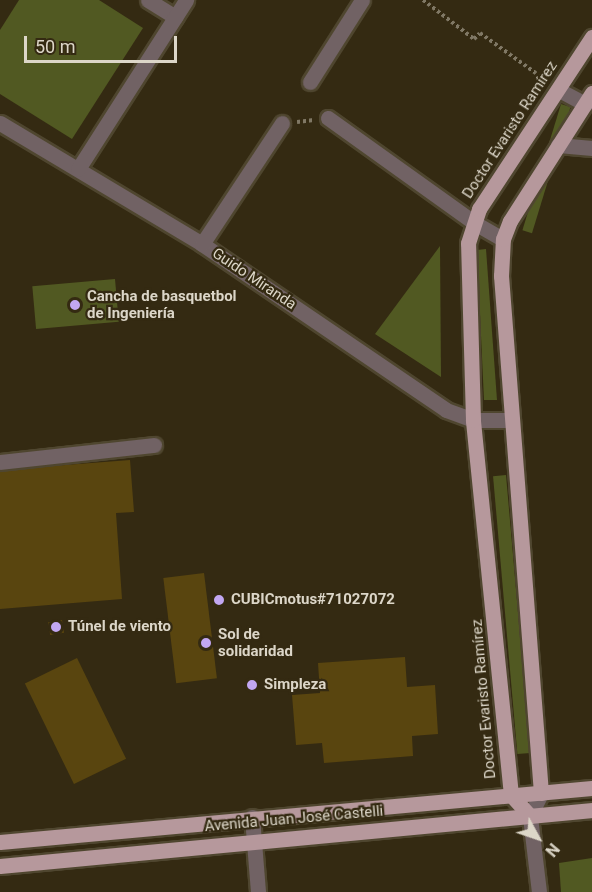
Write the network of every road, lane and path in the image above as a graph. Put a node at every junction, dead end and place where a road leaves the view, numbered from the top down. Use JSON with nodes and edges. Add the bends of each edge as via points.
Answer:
{"nodes":[{"id":1,"x":148,"y":0,"type":"edge"},
{"id":2,"x":186,"y":0,"type":"edge"},
{"id":3,"x":362,"y":0,"type":"edge"},
{"id":4,"x":423,"y":0,"type":"edge"},
{"id":5,"x":175,"y":17,"type":"junction"},
{"id":6,"x":592,"y":37,"type":"edge"},
{"id":7,"x":310,"y":82,"type":"dead end"},
{"id":8,"x":559,"y":90,"type":"junction"},
{"id":9,"x":588,"y":98,"type":"edge"},
{"id":10,"x":328,"y":118,"type":"dead end"},
{"id":11,"x":0,"y":123,"type":"edge"},
{"id":12,"x":282,"y":123,"type":"dead end"},
{"id":13,"x":558,"y":145,"type":"junction"},
{"id":14,"x":592,"y":148,"type":"edge"},
{"id":15,"x":78,"y":169,"type":"junction"},
{"id":16,"x":473,"y":222,"type":"junction"},
{"id":17,"x":503,"y":239,"type":"junction"},
{"id":18,"x":202,"y":244,"type":"junction"},
{"id":19,"x":473,"y":420,"type":"junction"},
{"id":20,"x":511,"y":420,"type":"junction"},
{"id":21,"x":154,"y":445,"type":"dead end"},
{"id":22,"x":0,"y":462,"type":"edge"},
{"id":23,"x":592,"y":788,"type":"edge"},
{"id":24,"x":542,"y":793,"type":"junction"},
{"id":25,"x":511,"y":795,"type":"junction"},
{"id":26,"x":592,"y":810,"type":"edge"},
{"id":27,"x":530,"y":816,"type":"junction"},
{"id":28,"x":252,"y":817,"type":"junction"},
{"id":29,"x":254,"y":841,"type":"junction"},
{"id":30,"x":0,"y":842,"type":"edge"},
{"id":31,"x":0,"y":866,"type":"edge"},
{"id":32,"x":258,"y":892,"type":"edge"},
{"id":33,"x":539,"y":892,"type":"edge"}],
"edges":[{"from":1,"to":5,"type":"street"},
{"from":2,"to":5,"type":"street"},
{"from":3,"to":7,"type":"street"},
{"from":4,"to":8,"type":"path","via":[[474,39],[480,33]]},
{"from":5,"to":15,"type":"street"},
{"from":6,"to":8,"type":"main road","name":"Doctor Evaristo Ramírez"},
{"from":8,"to":9,"type":"street"},
{"from":8,"to":16,"type":"main road","name":"Doctor Evaristo Ramírez"},
{"from":9,"to":13,"type":"main road"},
{"from":10,"to":16,"type":"street"},
{"from":11,"to":15,"type":"street","name":"Guido Miranda"},
{"from":12,"to":18,"type":"street"},
{"from":13,"to":14,"type":"street"},
{"from":13,"to":17,"type":"main road"},
{"from":15,"to":18,"type":"street","name":"Guido Miranda"},
{"from":16,"to":17,"type":"street"},
{"from":16,"to":19,"type":"main road","name":"Doctor Evaristo Ramírez","via":[[468,243]]},
{"from":17,"to":20,"type":"main road","via":[[501,276]]},
{"from":18,"to":19,"type":"street","name":"Guido Miranda","via":[[446,410]]},
{"from":19,"to":20,"type":"street","name":"Guido Miranda"},
{"from":19,"to":25,"type":"main road","name":"Doctor Evaristo Ramírez"},
{"from":20,"to":24,"type":"main road"},
{"from":21,"to":22,"type":"street"},
{"from":23,"to":24,"type":"main road","name":"Avenida Juan José Castelli"},
{"from":24,"to":25,"type":"main road","name":"Avenida Juan José Castelli"},
{"from":24,"to":27,"type":"street"},
{"from":25,"to":27,"type":"main road","name":"Doctor Evaristo Ramírez"},
{"from":25,"to":28,"type":"main road","name":"Avenida Juan José Castelli"},
{"from":26,"to":27,"type":"main road","name":"Avenida Juan José Castelli"},
{"from":27,"to":29,"type":"main road","name":"Avenida Juan José Castelli"},
{"from":27,"to":33,"type":"street"},
{"from":28,"to":29,"type":"street"},
{"from":28,"to":30,"type":"main road","name":"Avenida Juan José Castelli"},
{"from":29,"to":31,"type":"main road","name":"Avenida Juan José Castelli"},
{"from":29,"to":32,"type":"street"}]}
